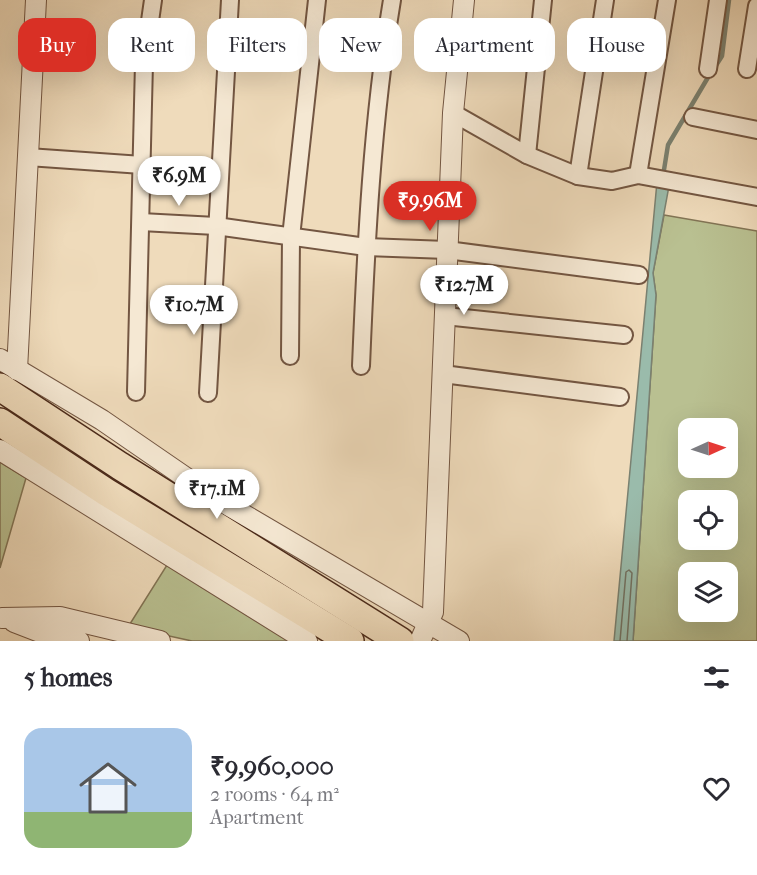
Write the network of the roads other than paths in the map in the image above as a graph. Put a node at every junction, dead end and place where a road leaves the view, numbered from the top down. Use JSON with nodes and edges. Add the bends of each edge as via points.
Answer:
{"nodes":[{"id":1,"x":36,"y":0,"type":"edge"},
{"id":2,"x":153,"y":0,"type":"edge"},
{"id":3,"x":230,"y":0,"type":"edge"},
{"id":4,"x":317,"y":0,"type":"edge"},
{"id":5,"x":392,"y":0,"type":"edge"},
{"id":6,"x":464,"y":0,"type":"edge"},
{"id":7,"x":543,"y":0,"type":"edge"},
{"id":8,"x":604,"y":0,"type":"edge"},
{"id":9,"x":667,"y":0,"type":"edge"},
{"id":10,"x":718,"y":0,"type":"edge"},
{"id":11,"x":757,"y":6,"type":"edge"},
{"id":12,"x":708,"y":69,"type":"dead end"},
{"id":13,"x":747,"y":69,"type":"dead end"},
{"id":14,"x":453,"y":113,"type":"junction"},
{"id":15,"x":693,"y":117,"type":"dead end"},
{"id":16,"x":757,"y":129,"type":"edge"},
{"id":17,"x":527,"y":155,"type":"junction"},
{"id":18,"x":28,"y":157,"type":"junction"},
{"id":19,"x":142,"y":165,"type":"junction"},
{"id":20,"x":638,"y":175,"type":"junction"},
{"id":21,"x":578,"y":176,"type":"junction"},
{"id":22,"x":757,"y":198,"type":"edge"},
{"id":23,"x":141,"y":222,"type":"junction"},
{"id":24,"x":216,"y":226,"type":"junction"},
{"id":25,"x":291,"y":237,"type":"junction"},
{"id":26,"x":366,"y":247,"type":"junction"},
{"id":27,"x":447,"y":250,"type":"junction"},
{"id":28,"x":639,"y":275,"type":"dead end"},
{"id":29,"x":446,"y":316,"type":"junction"},
{"id":30,"x":624,"y":335,"type":"dead end"},
{"id":31,"x":290,"y":356,"type":"dead end"},
{"id":32,"x":0,"y":359,"type":"edge"},
{"id":33,"x":361,"y":366,"type":"dead end"},
{"id":34,"x":443,"y":374,"type":"junction"},
{"id":35,"x":9,"y":378,"type":"edge"},
{"id":36,"x":136,"y":392,"type":"dead end"},
{"id":37,"x":208,"y":393,"type":"dead end"},
{"id":38,"x":620,"y":397,"type":"dead end"},
{"id":39,"x":0,"y":422,"type":"edge"},
{"id":40,"x":0,"y":450,"type":"edge"},
{"id":41,"x":1,"y":618,"type":"edge"},
{"id":42,"x":428,"y":622,"type":"junction"},
{"id":43,"x":79,"y":641,"type":"edge"},
{"id":44,"x":160,"y":641,"type":"edge"},
{"id":45,"x":307,"y":641,"type":"edge"},
{"id":46,"x":350,"y":641,"type":"edge"},
{"id":47,"x":400,"y":641,"type":"edge"},
{"id":48,"x":420,"y":641,"type":"edge"},
{"id":49,"x":459,"y":641,"type":"edge"}],
"edges":[{"from":1,"to":18,"type":"street"},
{"from":2,"to":19,"type":"street","via":[[144,63]]},
{"from":3,"to":24,"type":"street"},
{"from":4,"to":25,"type":"street"},
{"from":5,"to":26,"type":"street","via":[[383,54]]},
{"from":6,"to":14,"type":"street"},
{"from":7,"to":17,"type":"street"},
{"from":8,"to":21,"type":"street"},
{"from":9,"to":20,"type":"street"},
{"from":10,"to":12,"type":"street"},
{"from":11,"to":13,"type":"street"},
{"from":14,"to":17,"type":"street"},
{"from":14,"to":27,"type":"street"},
{"from":15,"to":16,"type":"street"},
{"from":17,"to":21,"type":"street"},
{"from":18,"to":19,"type":"street"},
{"from":18,"to":35,"type":"street"},
{"from":19,"to":23,"type":"street"},
{"from":20,"to":21,"type":"street","via":[[612,181]]},
{"from":20,"to":22,"type":"street"},
{"from":23,"to":24,"type":"street"},
{"from":23,"to":36,"type":"street"},
{"from":24,"to":25,"type":"street"},
{"from":24,"to":37,"type":"street"},
{"from":25,"to":26,"type":"street"},
{"from":25,"to":31,"type":"street"},
{"from":26,"to":27,"type":"street"},
{"from":26,"to":33,"type":"street"},
{"from":27,"to":28,"type":"street"},
{"from":27,"to":29,"type":"street"},
{"from":29,"to":30,"type":"street"},
{"from":29,"to":34,"type":"street"},
{"from":32,"to":35,"type":"street"},
{"from":34,"to":38,"type":"street"},
{"from":34,"to":42,"type":"street","via":[[433,612]]},
{"from":35,"to":42,"type":"street","via":[[102,420],[214,497]]},
{"from":35,"to":47,"type":"highway","via":[[120,466]]},
{"from":39,"to":46,"type":"highway","via":[[106,492]]},
{"from":40,"to":45,"type":"street"},
{"from":41,"to":43,"type":"street"},
{"from":41,"to":44,"type":"street","via":[[60,618]]},
{"from":42,"to":48,"type":"street"},
{"from":42,"to":49,"type":"street"}]}
